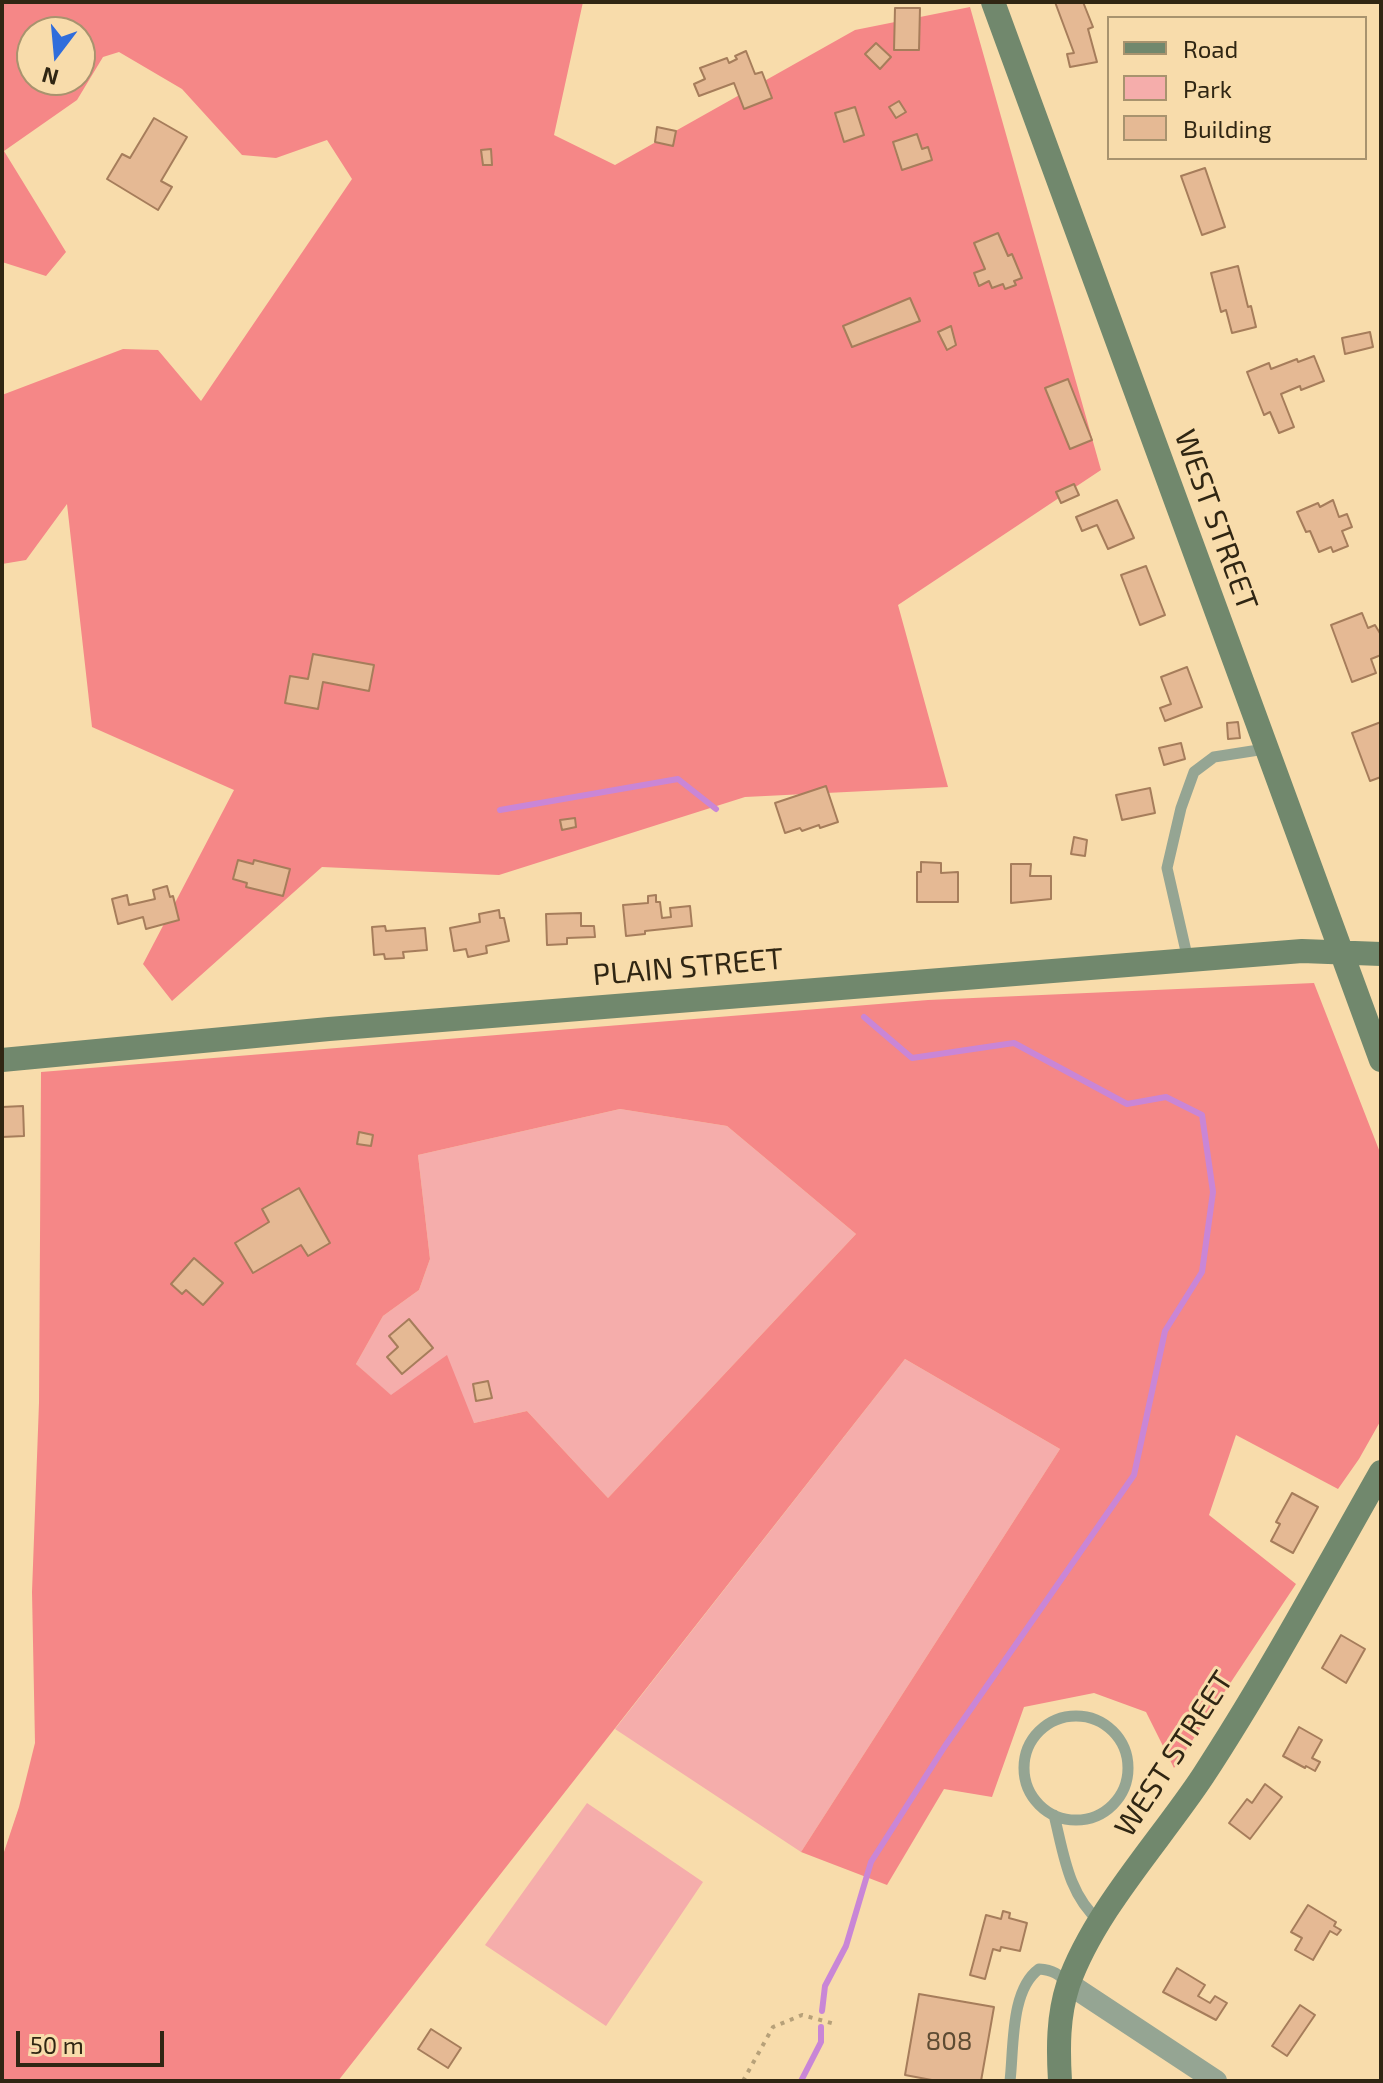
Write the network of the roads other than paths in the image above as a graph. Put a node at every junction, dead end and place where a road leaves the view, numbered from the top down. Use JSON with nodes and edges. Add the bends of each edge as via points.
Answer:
{"nodes":[{"id":1,"x":993,"y":2,"type":"edge"},
{"id":2,"x":1265,"y":749,"type":"junction"},
{"id":3,"x":1342,"y":952,"type":"junction"},
{"id":4,"x":1381,"y":954,"type":"edge"},
{"id":5,"x":1189,"y":961,"type":"junction"},
{"id":6,"x":2,"y":1060,"type":"edge"},
{"id":7,"x":1381,"y":1060,"type":"edge"},
{"id":8,"x":1381,"y":1472,"type":"edge"},
{"id":9,"x":1054,"y":1815,"type":"junction"},
{"id":10,"x":1100,"y":1923,"type":"junction"},
{"id":11,"x":1069,"y":1984,"type":"junction"},
{"id":12,"x":1010,"y":2081,"type":"edge"},
{"id":13,"x":1060,"y":2081,"type":"edge"},
{"id":14,"x":1216,"y":2081,"type":"edge"}],
"edges":[{"from":1,"to":2,"type":"street","name":"WEST STREET"},
{"from":2,"to":3,"type":"street","name":"WEST STREET"},
{"from":2,"to":5,"type":"lane","via":[[1214,757],[1194,772],[1181,808],[1167,868]]},
{"from":3,"to":4,"type":"street","name":"PLAIN STREET"},
{"from":3,"to":5,"type":"street","name":"PLAIN STREET"},
{"from":3,"to":7,"type":"street","name":"WEST STREET"},
{"from":5,"to":6,"type":"street","name":"PLAIN STREET","via":[[344,1027]]},
{"from":8,"to":10,"type":"street","name":"WEST STREET","via":[[1203,1776]]},
{"from":9,"to":9,"type":"lane","via":[[1030,1793],[1024,1761],[1029,1745],[1052,1722],[1069,1716],[1104,1724],[1126,1752],[1125,1787],[1102,1814],[1069,1820]]},
{"from":9,"to":10,"type":"lane","via":[[1073,1887]]},
{"from":10,"to":11,"type":"street","name":"WEST STREET"},
{"from":11,"to":12,"type":"lane","via":[[1059,1974],[1039,1969],[1024,1984]]},
{"from":11,"to":13,"type":"street","name":"WEST STREET","via":[[1060,2016]]},
{"from":11,"to":14,"type":"street"}]}
